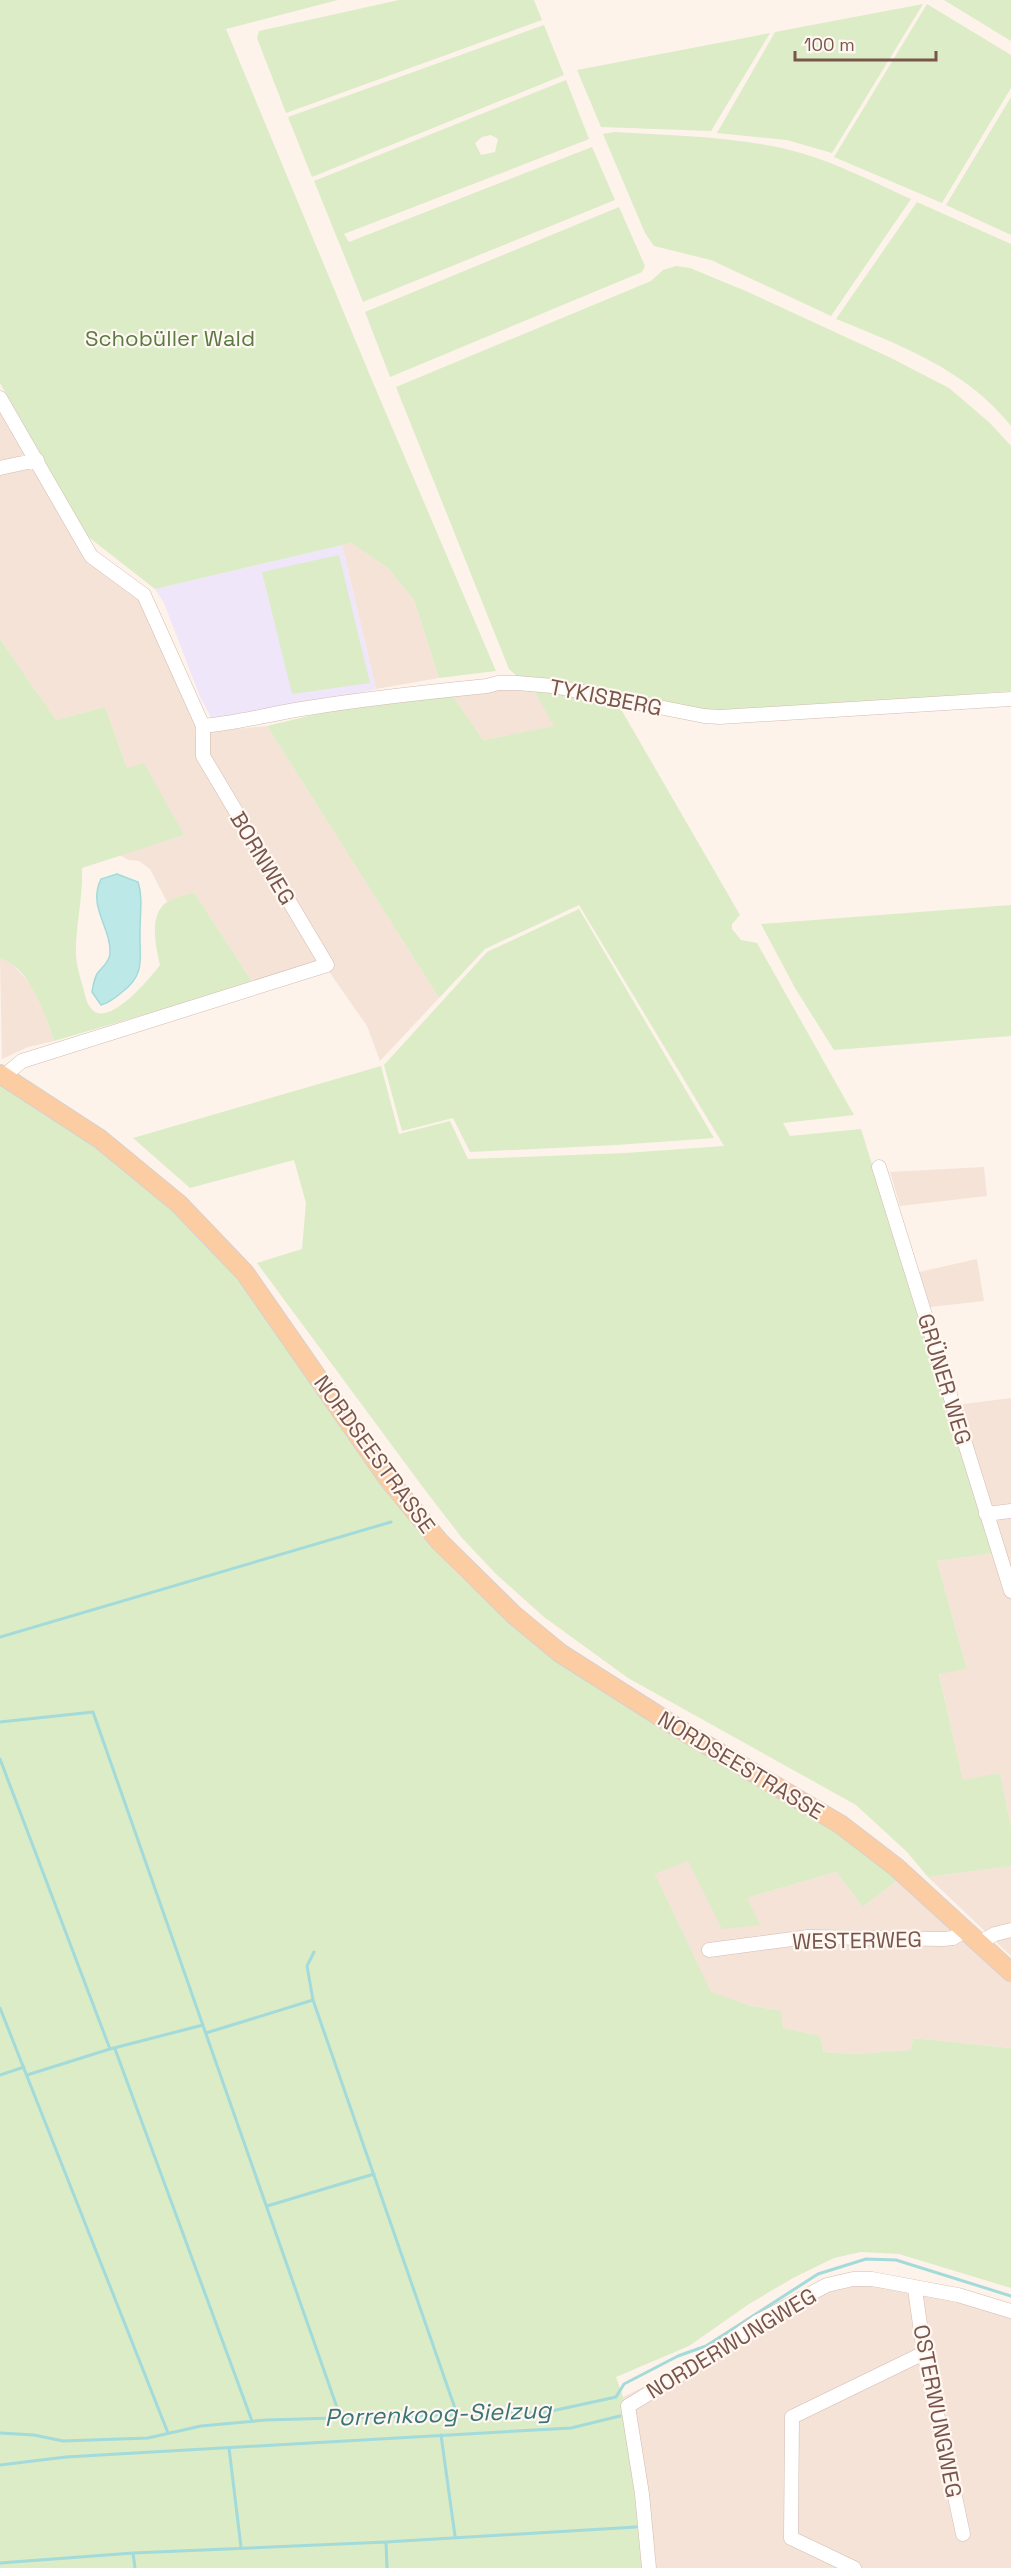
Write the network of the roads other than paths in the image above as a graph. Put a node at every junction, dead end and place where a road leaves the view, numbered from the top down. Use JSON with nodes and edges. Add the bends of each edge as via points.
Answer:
{"nodes":[{"id":1,"x":0,"y":398,"type":"edge"},
{"id":2,"x":37,"y":460,"type":"junction"},
{"id":3,"x":0,"y":468,"type":"edge"},
{"id":4,"x":1011,"y":699,"type":"edge"},
{"id":5,"x":203,"y":726,"type":"junction"},
{"id":6,"x":2,"y":1075,"type":"edge"},
{"id":7,"x":879,"y":1167,"type":"dead end"},
{"id":8,"x":1011,"y":1511,"type":"edge"},
{"id":9,"x":986,"y":1514,"type":"junction"},
{"id":10,"x":1011,"y":1591,"type":"edge"},
{"id":11,"x":966,"y":1929,"type":"junction"},
{"id":12,"x":1011,"y":1929,"type":"edge"},
{"id":13,"x":980,"y":1942,"type":"junction"},
{"id":14,"x":709,"y":1950,"type":"dead end"},
{"id":15,"x":1011,"y":1972,"type":"edge"},
{"id":16,"x":915,"y":2289,"type":"junction"},
{"id":17,"x":1011,"y":2311,"type":"edge"},
{"id":18,"x":924,"y":2353,"type":"junction"},
{"id":19,"x":963,"y":2534,"type":"dead end"},
{"id":20,"x":649,"y":2568,"type":"edge"},
{"id":21,"x":854,"y":2568,"type":"edge"}],
"edges":[{"from":1,"to":2,"type":"street","name":"BORNWEG"},
{"from":2,"to":3,"type":"street"},
{"from":2,"to":5,"type":"street","name":"BORNWEG","via":[[91,555],[144,595]]},
{"from":4,"to":5,"type":"street","name":"TYKISBERG","via":[[704,716],[553,686],[498,683],[377,697]]},
{"from":5,"to":6,"type":"street","name":"BORNWEG","via":[[203,756],[327,965],[22,1061]]},
{"from":6,"to":11,"type":"main road","name":"NORDSEESTRASSE","via":[[110,1146],[177,1202],[245,1273],[396,1489],[439,1541],[514,1615],[560,1653],[840,1824]]},
{"from":7,"to":9,"type":"street","name":"GRÜNER WEG"},
{"from":8,"to":9,"type":"street"},
{"from":9,"to":10,"type":"street","name":"GRÜNER WEG"},
{"from":11,"to":13,"type":"main road","name":"NORDSEESTRASSE"},
{"from":11,"to":14,"type":"street","name":"WESTERWEG","via":[[944,1939],[808,1937]]},
{"from":12,"to":13,"type":"street"},
{"from":13,"to":15,"type":"main road","name":"NORDSEESTRASSE"},
{"from":16,"to":17,"type":"street","name":"NORDERWUNGWEG","via":[[958,2295]]},
{"from":16,"to":18,"type":"street","name":"OSTERWUNGWEG"},
{"from":16,"to":20,"type":"street","name":"NORDERWUNGWEG","via":[[872,2279],[827,2285],[757,2322],[628,2406]]},
{"from":18,"to":19,"type":"street","name":"OSTERWUNGWEG"},
{"from":18,"to":21,"type":"street","via":[[792,2417],[791,2538]]}]}
